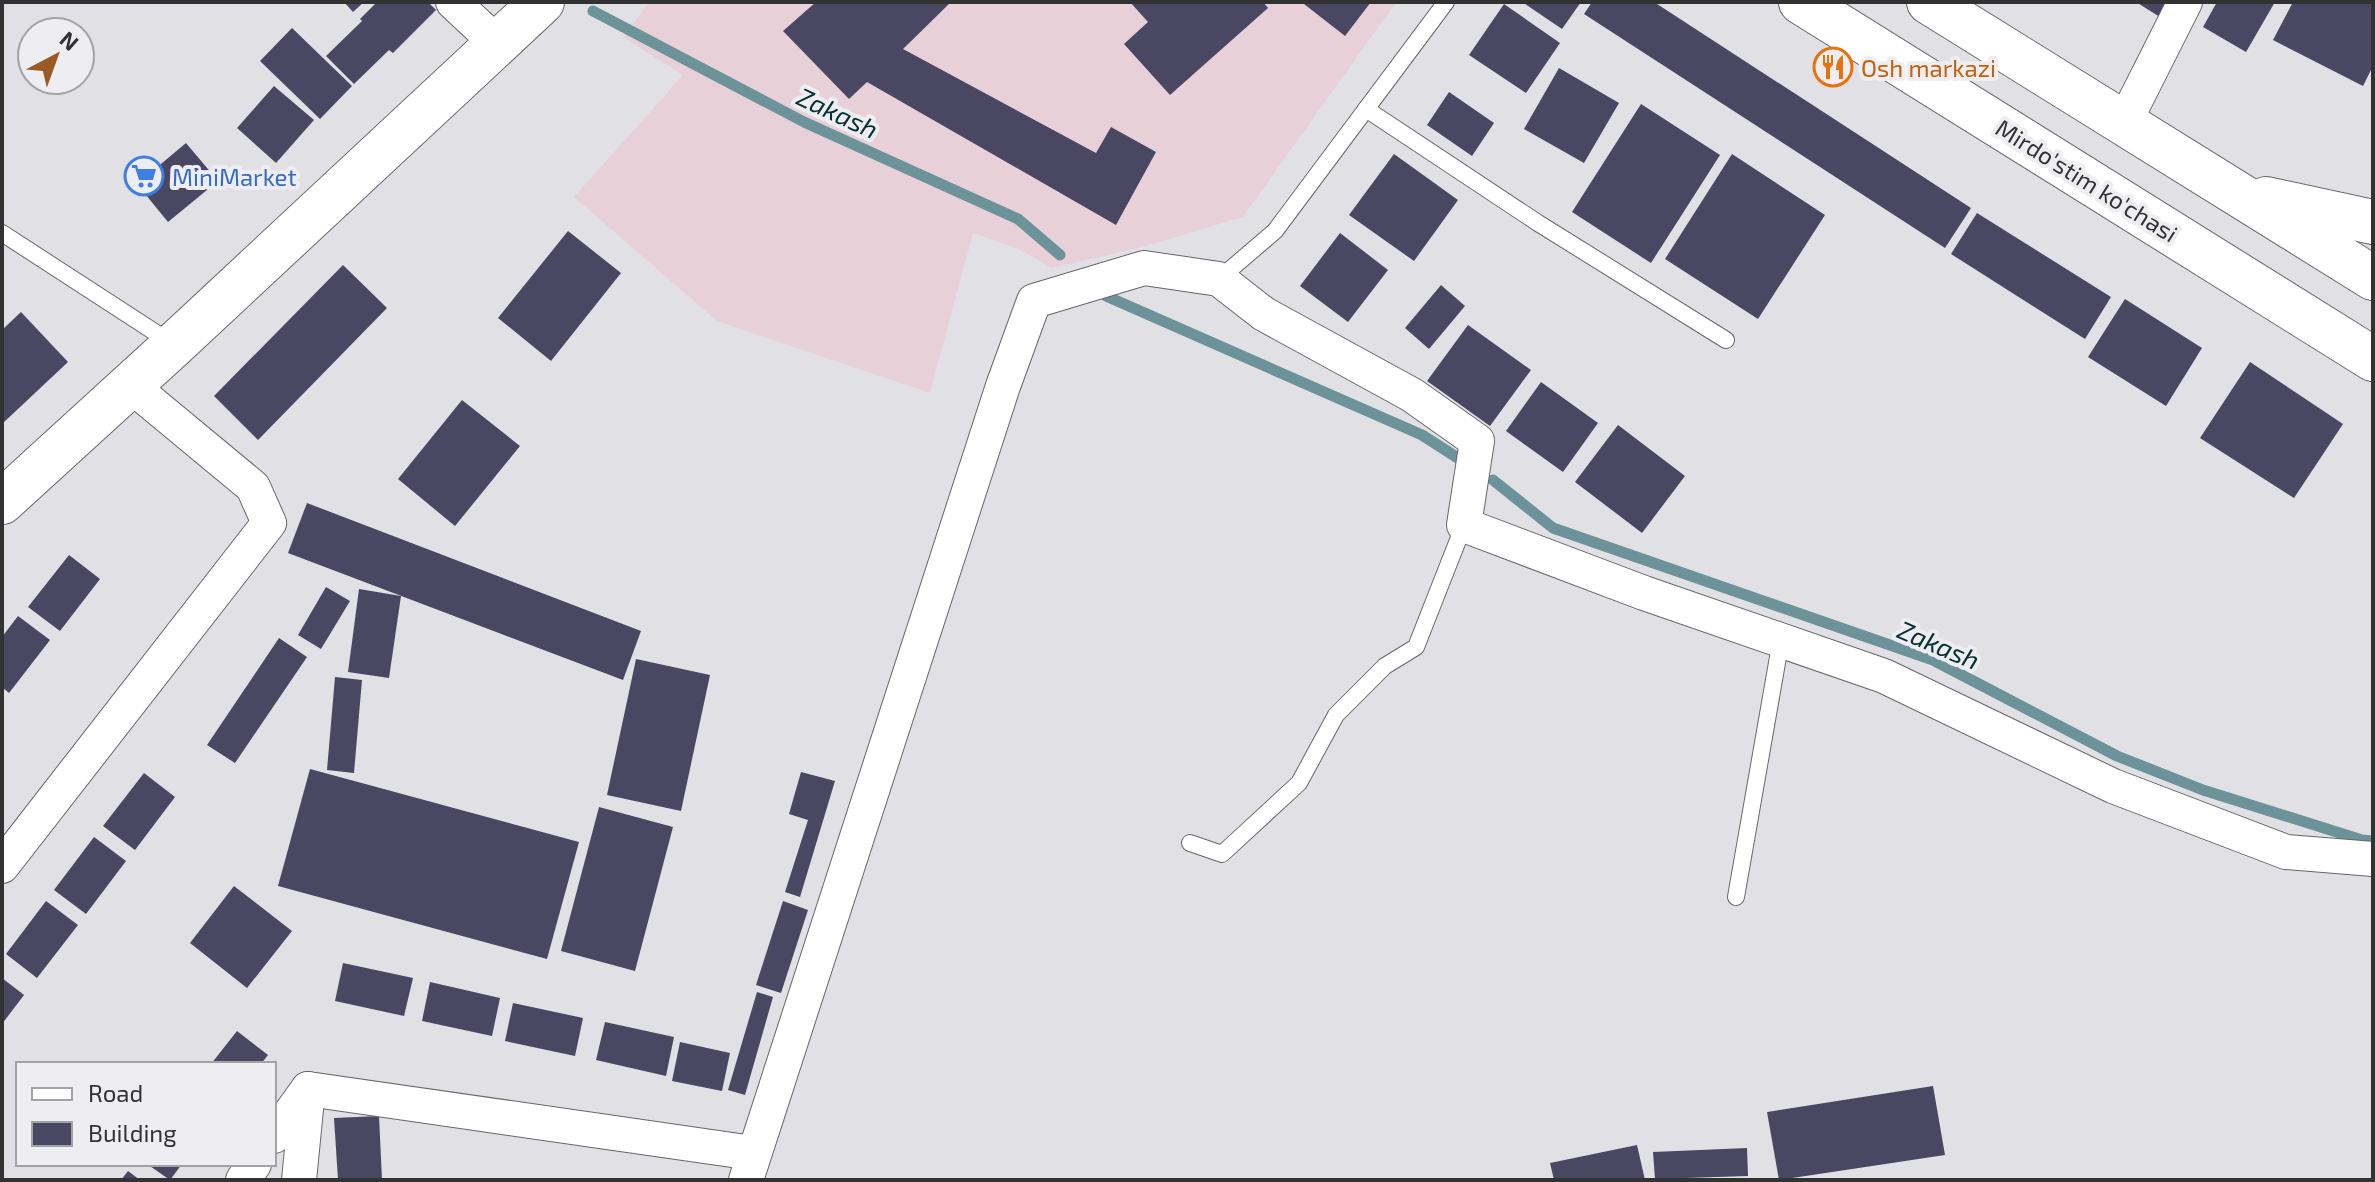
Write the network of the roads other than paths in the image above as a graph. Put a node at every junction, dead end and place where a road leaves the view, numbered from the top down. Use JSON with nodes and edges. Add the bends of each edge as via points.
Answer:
{"nodes":[{"id":1,"x":453,"y":2,"type":"edge"},
{"id":2,"x":542,"y":2,"type":"edge"},
{"id":3,"x":1446,"y":2,"type":"edge"},
{"id":4,"x":1801,"y":2,"type":"edge"},
{"id":5,"x":1929,"y":2,"type":"edge"},
{"id":6,"x":2185,"y":2,"type":"edge"},
{"id":7,"x":498,"y":44,"type":"junction"},
{"id":8,"x":1366,"y":109,"type":"junction"},
{"id":9,"x":2124,"y":123,"type":"junction"},
{"id":10,"x":2237,"y":193,"type":"junction"},
{"id":11,"x":2373,"y":222,"type":"edge"},
{"id":12,"x":2,"y":233,"type":"edge"},
{"id":13,"x":2373,"y":278,"type":"edge"},
{"id":14,"x":1219,"y":279,"type":"junction"},
{"id":15,"x":1726,"y":340,"type":"dead end"},
{"id":16,"x":174,"y":345,"type":"junction"},
{"id":17,"x":2373,"y":359,"type":"edge"},
{"id":18,"x":130,"y":385,"type":"junction"},
{"id":19,"x":2,"y":502,"type":"edge"},
{"id":20,"x":1464,"y":525,"type":"junction"},
{"id":21,"x":1781,"y":640,"type":"junction"},
{"id":22,"x":1190,"y":843,"type":"dead end"},
{"id":23,"x":2373,"y":859,"type":"edge"},
{"id":24,"x":2,"y":866,"type":"edge"},
{"id":25,"x":1736,"y":897,"type":"dead end"},
{"id":26,"x":308,"y":1089,"type":"junction"},
{"id":27,"x":276,"y":1133,"type":"edge"},
{"id":28,"x":750,"y":1166,"type":"edge"},
{"id":29,"x":299,"y":1180,"type":"edge"}],
"edges":[{"from":1,"to":7,"type":"street"},
{"from":2,"to":7,"type":"main road"},
{"from":3,"to":8,"type":"lane"},
{"from":4,"to":17,"type":"main road","name":"Mirdo'stim ko'chasi"},
{"from":5,"to":9,"type":"main road"},
{"from":6,"to":9,"type":"street"},
{"from":7,"to":16,"type":"main road"},
{"from":8,"to":14,"type":"lane","via":[[1275,231]]},
{"from":8,"to":15,"type":"lane"},
{"from":9,"to":10,"type":"main road"},
{"from":10,"to":11,"type":"main road"},
{"from":10,"to":13,"type":"main road"},
{"from":12,"to":16,"type":"lane"},
{"from":14,"to":20,"type":"street","via":[[1264,314],[1412,395],[1477,441]]},
{"from":14,"to":28,"type":"street","via":[[1144,268],[1034,301]]},
{"from":16,"to":18,"type":"main road"},
{"from":18,"to":19,"type":"main road"},
{"from":18,"to":24,"type":"street","via":[[253,487],[269,523]]},
{"from":20,"to":21,"type":"street"},
{"from":20,"to":22,"type":"lane","via":[[1416,647],[1385,666],[1336,715],[1299,783],[1222,854]]},
{"from":21,"to":23,"type":"street","via":[[1884,676],[2113,786],[2286,852]]},
{"from":21,"to":25,"type":"lane"},
{"from":26,"to":27,"type":"street"},
{"from":26,"to":28,"type":"street"},
{"from":26,"to":29,"type":"street"}]}
